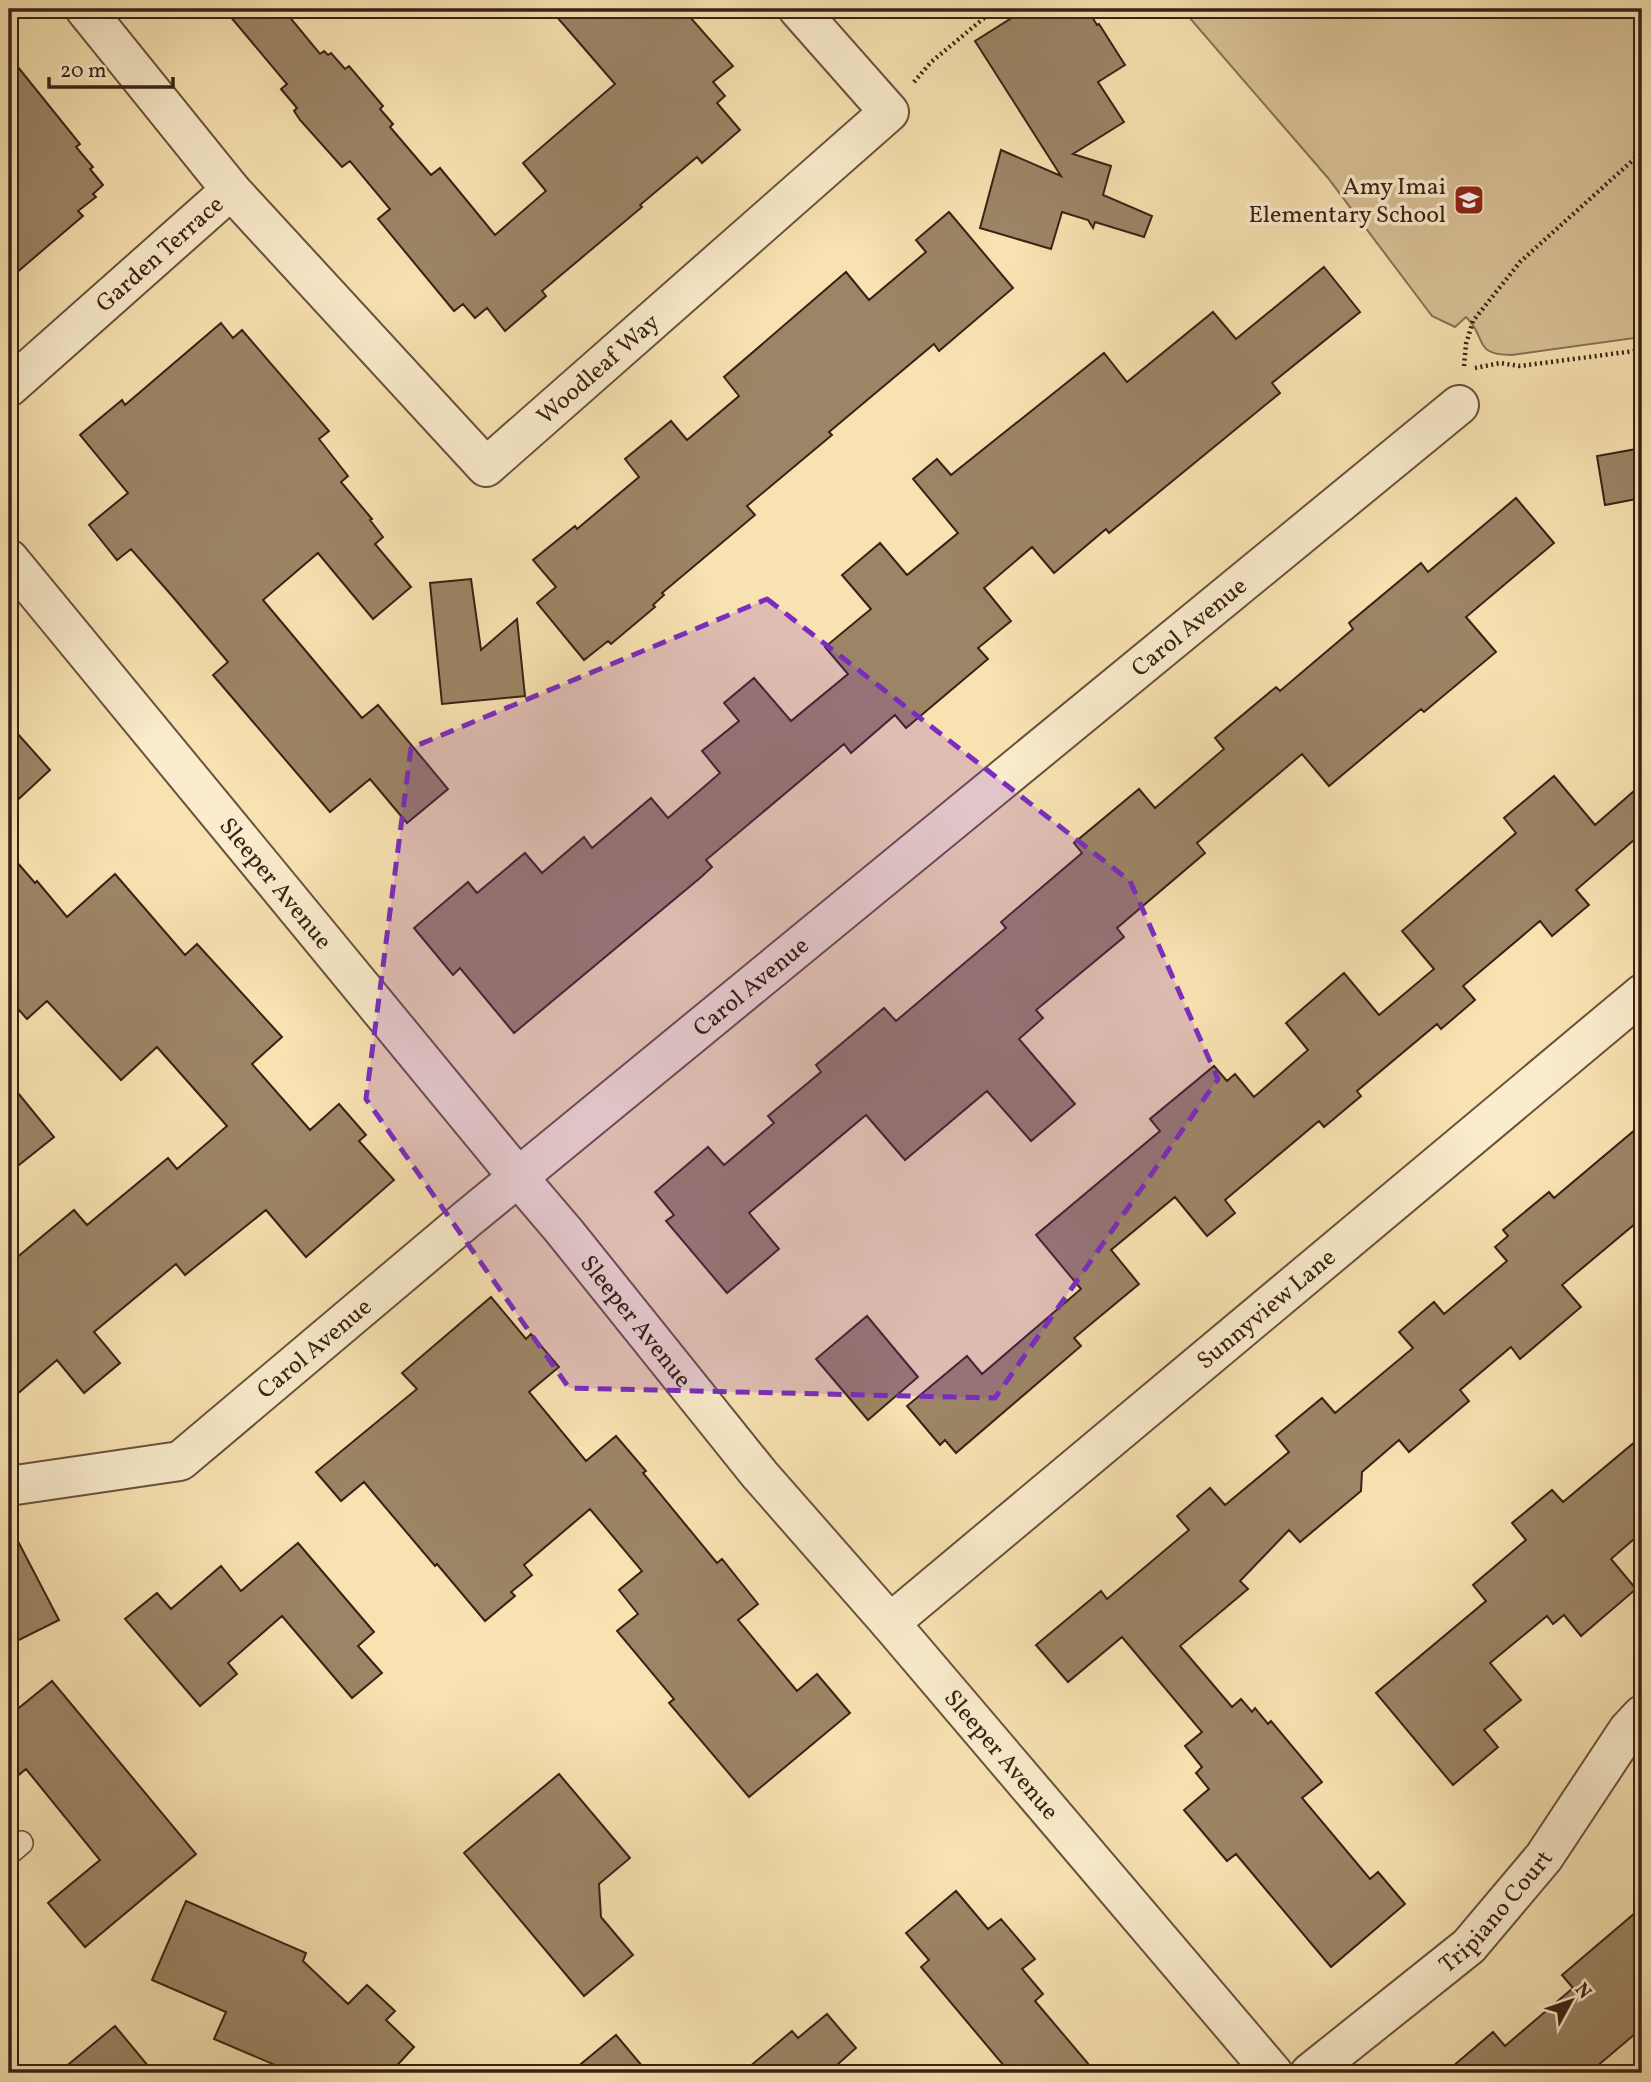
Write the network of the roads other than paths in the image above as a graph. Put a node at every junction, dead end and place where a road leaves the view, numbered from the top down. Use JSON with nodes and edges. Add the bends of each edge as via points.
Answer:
{"nodes":[{"id":1,"x":85,"y":9,"type":"edge"},
{"id":2,"x":798,"y":9,"type":"edge"},
{"id":3,"x":231,"y":190,"type":"junction"},
{"id":4,"x":9,"y":387,"type":"edge"},
{"id":5,"x":1459,"y":405,"type":"dead end"},
{"id":6,"x":9,"y":559,"type":"edge"},
{"id":7,"x":1642,"y":994,"type":"edge"},
{"id":8,"x":518,"y":1177,"type":"junction"},
{"id":9,"x":9,"y":1486,"type":"edge"},
{"id":10,"x":890,"y":1623,"type":"junction"},
{"id":11,"x":1642,"y":1715,"type":"edge"},
{"id":12,"x":1273,"y":2073,"type":"edge"},
{"id":13,"x":1310,"y":2073,"type":"edge"}],
"edges":[{"from":1,"to":3,"type":"street","name":"Garden Terrace"},
{"from":2,"to":3,"type":"street","name":"Woodleaf Way","via":[[889,112],[486,467]]},
{"from":3,"to":4,"type":"street","name":"Garden Terrace"},
{"from":5,"to":8,"type":"street","name":"Carol Avenue"},
{"from":6,"to":8,"type":"street","name":"Sleeper Avenue"},
{"from":7,"to":10,"type":"street","name":"Sunnyview Lane"},
{"from":8,"to":9,"type":"street","name":"Carol Avenue","via":[[180,1461]]},
{"from":8,"to":10,"type":"street","name":"Sleeper Avenue","via":[[760,1475]]},
{"from":10,"to":12,"type":"street","name":"Sleeper Avenue"},
{"from":11,"to":13,"type":"street","name":"Tripiano Court","via":[[1544,1857],[1469,1946]]}]}
